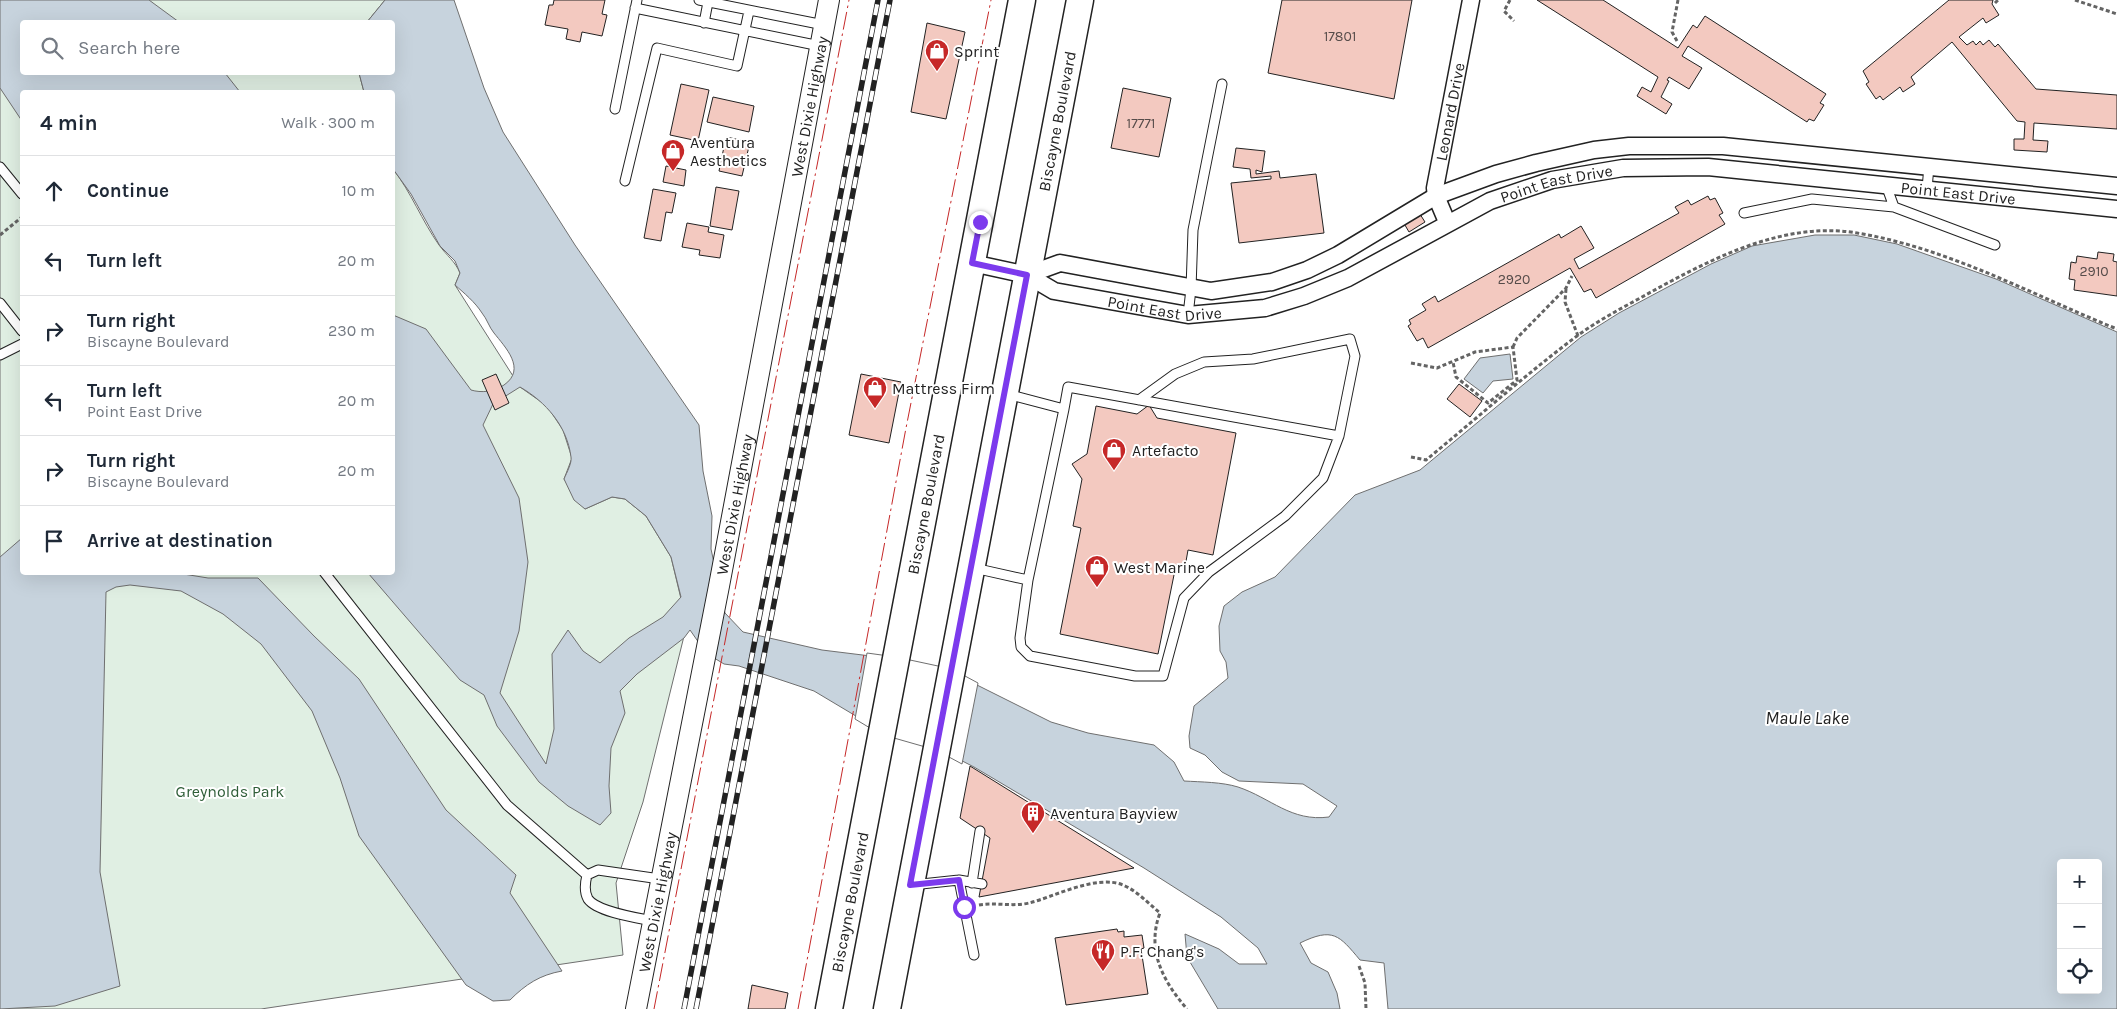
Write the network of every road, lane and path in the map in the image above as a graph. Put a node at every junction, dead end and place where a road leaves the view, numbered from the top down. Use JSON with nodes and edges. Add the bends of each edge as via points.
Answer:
{"nodes":[{"id":1,"x":829,"y":0,"type":"edge"},
{"id":2,"x":1022,"y":0,"type":"edge"},
{"id":3,"x":1080,"y":0,"type":"edge"},
{"id":4,"x":1471,"y":0,"type":"edge"},
{"id":5,"x":1510,"y":0,"type":"edge"},
{"id":6,"x":1678,"y":0,"type":"edge"},
{"id":7,"x":2074,"y":0,"type":"edge"},
{"id":8,"x":704,"y":1,"type":"edge"},
{"id":9,"x":636,"y":4,"type":"edge"},
{"id":10,"x":749,"y":10,"type":"junction"},
{"id":11,"x":2117,"y":14,"type":"edge"},
{"id":12,"x":1514,"y":20,"type":"dead end"},
{"id":13,"x":704,"y":23,"type":"junction"},
{"id":14,"x":824,"y":25,"type":"junction"},
{"id":15,"x":745,"y":31,"type":"junction"},
{"id":16,"x":1677,"y":41,"type":"dead end"},
{"id":17,"x":820,"y":46,"type":"junction"},
{"id":18,"x":1222,"y":84,"type":"dead end"},
{"id":19,"x":615,"y":109,"type":"dead end"},
{"id":20,"x":1768,"y":162,"type":"junction"},
{"id":21,"x":1579,"y":164,"type":"junction"},
{"id":22,"x":1929,"y":166,"type":"junction"},
{"id":23,"x":0,"y":167,"type":"edge"},
{"id":24,"x":626,"y":181,"type":"dead end"},
{"id":25,"x":1886,"y":185,"type":"junction"},
{"id":26,"x":1926,"y":189,"type":"junction"},
{"id":27,"x":20,"y":192,"type":"edge"},
{"id":28,"x":2104,"y":194,"type":"edge"},
{"id":29,"x":1436,"y":196,"type":"junction"},
{"id":30,"x":1894,"y":207,"type":"junction"},
{"id":31,"x":2117,"y":209,"type":"edge"},
{"id":32,"x":1744,"y":213,"type":"dead end"},
{"id":33,"x":20,"y":219,"type":"edge"},
{"id":34,"x":1447,"y":222,"type":"junction"},
{"id":35,"x":0,"y":235,"type":"edge"},
{"id":36,"x":1995,"y":245,"type":"dead end"},
{"id":37,"x":972,"y":263,"type":"junction"},
{"id":38,"x":1027,"y":275,"type":"junction"},
{"id":39,"x":1572,"y":276,"type":"dead end"},
{"id":40,"x":1566,"y":288,"type":"junction"},
{"id":41,"x":1192,"y":289,"type":"junction"},
{"id":42,"x":0,"y":303,"type":"edge"},
{"id":43,"x":1188,"y":315,"type":"junction"},
{"id":44,"x":20,"y":328,"type":"edge"},
{"id":45,"x":2117,"y":329,"type":"edge"},
{"id":46,"x":1578,"y":336,"type":"junction"},
{"id":47,"x":20,"y":345,"type":"edge"},
{"id":48,"x":1513,"y":347,"type":"junction"},
{"id":49,"x":0,"y":356,"type":"edge"},
{"id":50,"x":1453,"y":362,"type":"junction"},
{"id":51,"x":1411,"y":363,"type":"dead end"},
{"id":52,"x":1004,"y":394,"type":"junction"},
{"id":53,"x":1139,"y":400,"type":"junction"},
{"id":54,"x":1064,"y":409,"type":"junction"},
{"id":55,"x":1339,"y":436,"type":"junction"},
{"id":56,"x":1411,"y":457,"type":"dead end"},
{"id":57,"x":971,"y":567,"type":"junction"},
{"id":58,"x":326,"y":575,"type":"edge"},
{"id":59,"x":1028,"y":580,"type":"junction"},
{"id":60,"x":980,"y":831,"type":"dead end"},
{"id":61,"x":587,"y":875,"type":"junction"},
{"id":62,"x":660,"y":879,"type":"junction"},
{"id":63,"x":959,"y":880,"type":"junction"},
{"id":64,"x":910,"y":885,"type":"junction"},
{"id":65,"x":978,"y":905,"type":"dead end"},
{"id":66,"x":653,"y":921,"type":"junction"},
{"id":67,"x":974,"y":955,"type":"dead end"},
{"id":68,"x":1359,"y":966,"type":"dead end"},
{"id":69,"x":835,"y":976,"type":"junction"},
{"id":70,"x":636,"y":1009,"type":"edge"},
{"id":71,"x":829,"y":1009,"type":"edge"},
{"id":72,"x":840,"y":1009,"type":"edge"},
{"id":73,"x":887,"y":1009,"type":"edge"},
{"id":74,"x":1187,"y":1009,"type":"edge"},
{"id":75,"x":1366,"y":1009,"type":"edge"}],
"edges":[{"from":1,"to":14,"type":"street","name":"West Dixie Highway"},
{"from":2,"to":37,"type":"main road","name":"Biscayne Boulevard"},
{"from":3,"to":38,"type":"main road","name":"Biscayne Boulevard"},
{"from":4,"to":29,"type":"street","name":"Leonard Drive"},
{"from":5,"to":12,"type":"path","via":[[1504,11]]},
{"from":6,"to":16,"type":"path","via":[[1672,32]]},
{"from":7,"to":11,"type":"path"},
{"from":8,"to":10,"type":"lane"},
{"from":8,"to":13,"type":"lane"},
{"from":9,"to":13,"type":"lane"},
{"from":9,"to":19,"type":"lane"},
{"from":10,"to":14,"type":"lane"},
{"from":10,"to":15,"type":"lane"},
{"from":13,"to":15,"type":"lane"},
{"from":14,"to":17,"type":"street","name":"West Dixie Highway"},
{"from":15,"to":17,"type":"lane"},
{"from":15,"to":24,"type":"lane","via":[[737,66],[657,48]]},
{"from":17,"to":62,"type":"street","name":"West Dixie Highway","via":[[728,539]]},
{"from":18,"to":41,"type":"lane","via":[[1193,230]]},
{"from":20,"to":21,"type":"street","name":"Point East Drive","via":[[1708,167],[1623,168]]},
{"from":20,"to":21,"type":"street","name":"Point East Drive","via":[[1686,144],[1629,146]]},
{"from":20,"to":22,"type":"street","name":"Point East Drive"},
{"from":20,"to":25,"type":"street","name":"Point East Drive"},
{"from":21,"to":29,"type":"street","name":"Point East Drive","via":[[1499,173]]},
{"from":21,"to":34,"type":"street","name":"Point East Drive"},
{"from":22,"to":26,"type":"lane"},
{"from":22,"to":28,"type":"street","name":"Point East Drive"},
{"from":23,"to":27,"type":"lane"},
{"from":25,"to":26,"type":"street","name":"Point East Drive"},
{"from":25,"to":30,"type":"lane"},
{"from":26,"to":28,"type":"street","name":"Point East Drive"},
{"from":28,"to":31,"type":"street","name":"Point East Drive"},
{"from":29,"to":34,"type":"street","name":"Leonard Drive"},
{"from":29,"to":41,"type":"street","name":"Point East Drive","via":[[1307,270],[1272,282],[1233,289]]},
{"from":30,"to":32,"type":"lane","via":[[1812,199]]},
{"from":30,"to":36,"type":"lane"},
{"from":33,"to":35,"type":"path"},
{"from":34,"to":43,"type":"street","name":"Point East Drive","via":[[1348,278],[1304,296],[1266,308]]},
{"from":37,"to":38,"type":"street","name":"Point East Drive"},
{"from":37,"to":69,"type":"main road","name":"Biscayne Boulevard"},
{"from":38,"to":41,"type":"street","name":"Point East Drive","via":[[1060,263]]},
{"from":38,"to":43,"type":"street","name":"Point East Drive","via":[[1054,291]]},
{"from":38,"to":52,"type":"main road","name":"Biscayne Boulevard"},
{"from":39,"to":40,"type":"path"},
{"from":40,"to":46,"type":"path","via":[[1565,302]]},
{"from":40,"to":48,"type":"path","via":[[1517,338]]},
{"from":41,"to":43,"type":"lane"},
{"from":42,"to":44,"type":"lane"},
{"from":45,"to":46,"type":"path","via":[[1974,268],[1928,252],[1856,233],[1814,232],[1751,244],[1725,255],[1628,305]]},
{"from":46,"to":56,"type":"path","via":[[1426,460]]},
{"from":47,"to":49,"type":"lane"},
{"from":48,"to":50,"type":"path","via":[[1475,352]]},
{"from":48,"to":50,"type":"path","via":[[1517,380],[1488,403],[1456,377]]},
{"from":50,"to":51,"type":"path","via":[[1437,368]]},
{"from":52,"to":54,"type":"lane"},
{"from":52,"to":57,"type":"main road","name":"Biscayne Boulevard"},
{"from":53,"to":54,"type":"lane","via":[[1068,387]]},
{"from":53,"to":55,"type":"lane"},
{"from":53,"to":55,"type":"lane","via":[[1175,374],[1204,362],[1253,359],[1350,339],[1355,356]]},
{"from":54,"to":59,"type":"lane"},
{"from":55,"to":59,"type":"lane","via":[[1323,478],[1285,516],[1209,572],[1184,598],[1163,676],[1135,676],[1030,656],[1021,647],[1020,638]]},
{"from":57,"to":59,"type":"lane"},
{"from":57,"to":64,"type":"main road","name":"Biscayne Boulevard"},
{"from":58,"to":61,"type":"lane","via":[[507,805]]},
{"from":60,"to":63,"type":"lane","via":[[977,883]]},
{"from":61,"to":62,"type":"lane","via":[[598,870]]},
{"from":61,"to":66,"type":"lane","via":[[585,886],[591,902],[608,910]]},
{"from":62,"to":66,"type":"street","name":"West Dixie Highway"},
{"from":63,"to":64,"type":"lane"},
{"from":63,"to":67,"type":"lane"},
{"from":64,"to":73,"type":"main road","name":"Biscayne Boulevard"},
{"from":65,"to":74,"type":"path","via":[[1026,904],[1075,887],[1116,882],[1124,885],[1160,913],[1153,934],[1157,962]]},
{"from":66,"to":70,"type":"street","name":"West Dixie Highway"},
{"from":68,"to":75,"type":"path","via":[[1365,983]]},
{"from":69,"to":71,"type":"main road","name":"Biscayne Boulevard"},
{"from":69,"to":72,"type":"main road"}]}
